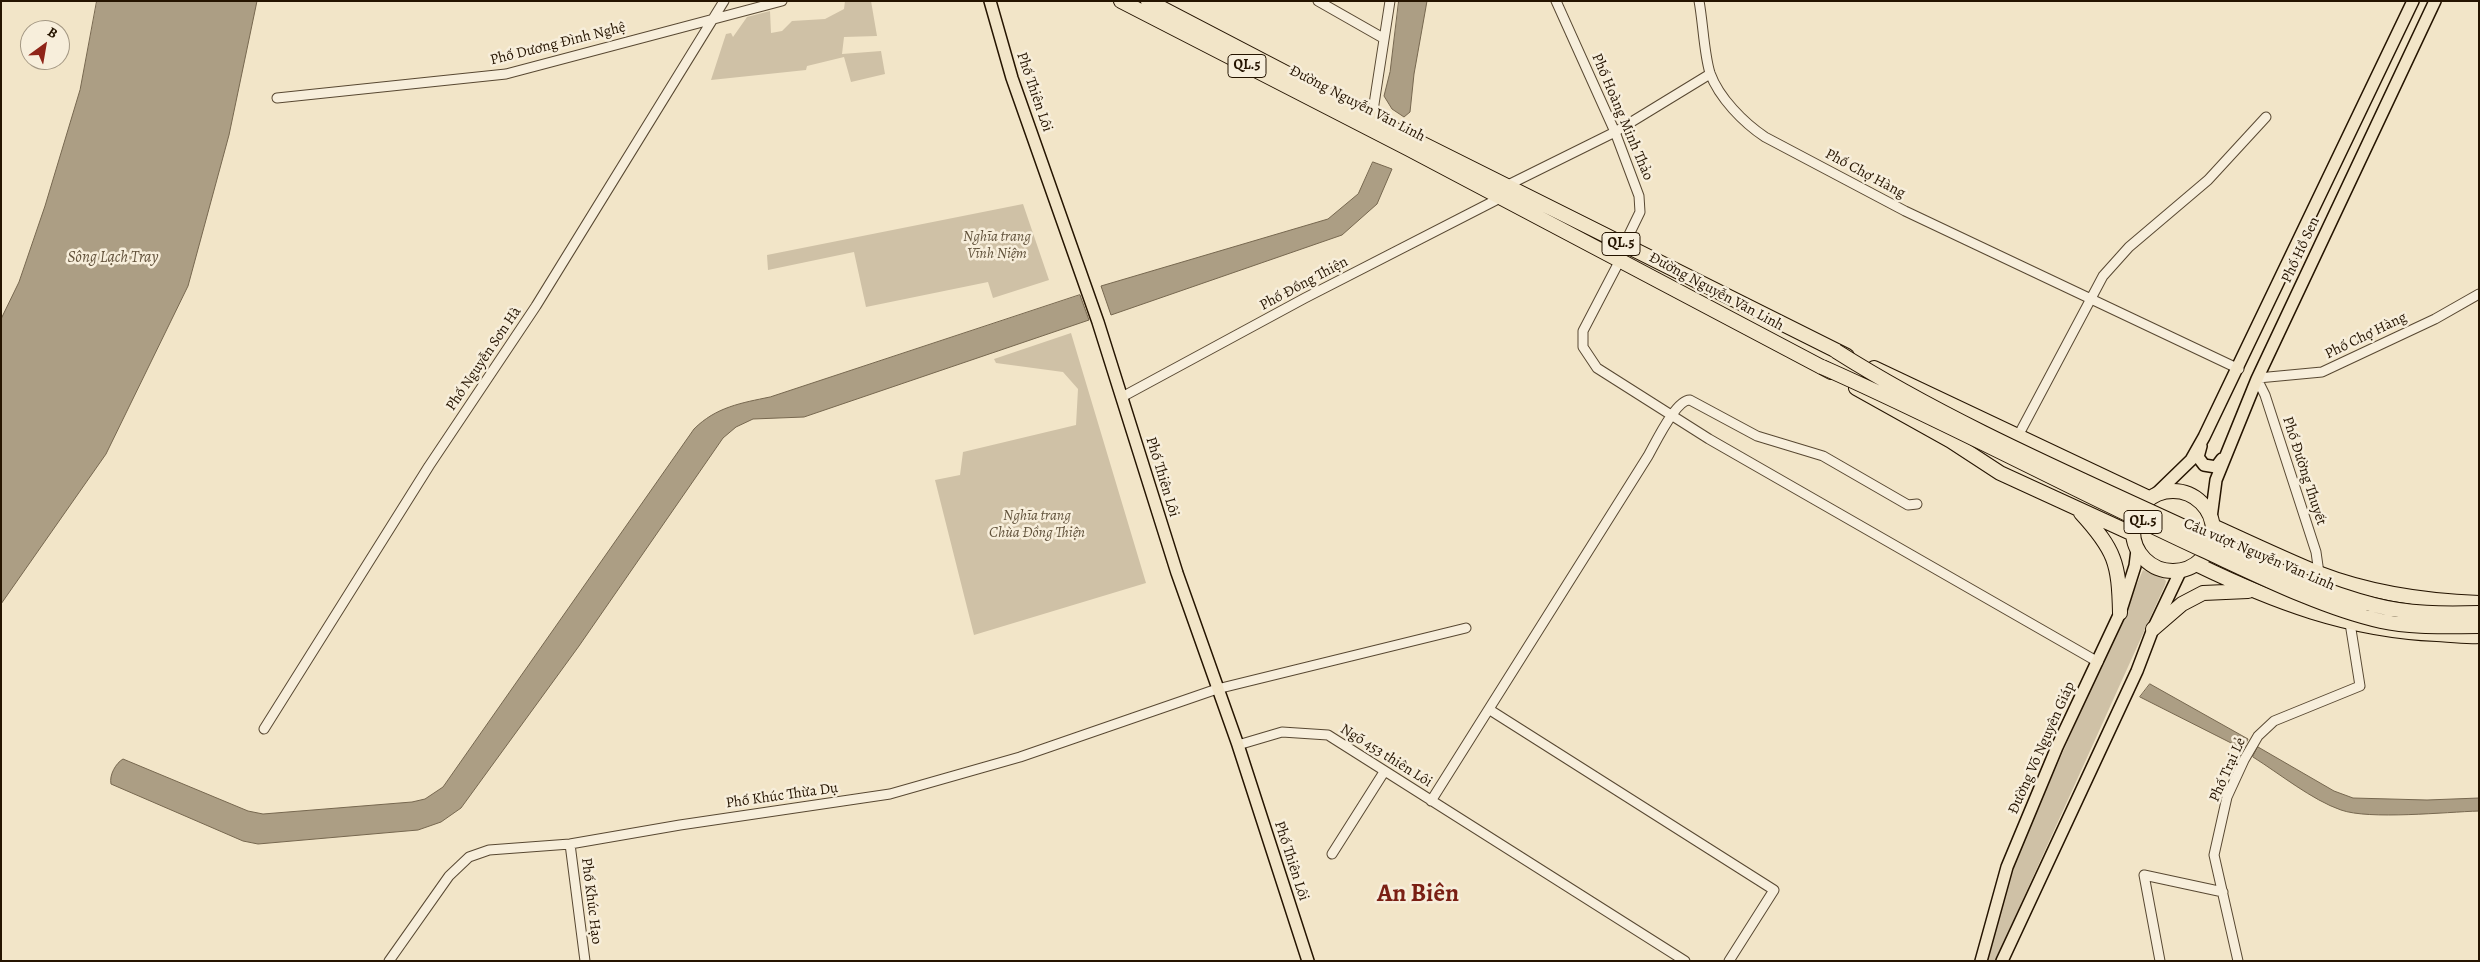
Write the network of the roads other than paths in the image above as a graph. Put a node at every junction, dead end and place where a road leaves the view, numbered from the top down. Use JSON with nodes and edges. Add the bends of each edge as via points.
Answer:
{"nodes":[{"id":1,"x":724,"y":1,"type":"edge"},
{"id":2,"x":782,"y":1,"type":"edge"},
{"id":3,"x":990,"y":1,"type":"edge"},
{"id":4,"x":1121,"y":1,"type":"edge"},
{"id":5,"x":1148,"y":1,"type":"edge"},
{"id":6,"x":1318,"y":1,"type":"edge"},
{"id":7,"x":1390,"y":1,"type":"edge"},
{"id":8,"x":1556,"y":1,"type":"edge"},
{"id":9,"x":1699,"y":1,"type":"edge"},
{"id":10,"x":2413,"y":1,"type":"edge"},
{"id":11,"x":2435,"y":1,"type":"edge"},
{"id":12,"x":710,"y":20,"type":"junction"},
{"id":13,"x":1383,"y":38,"type":"junction"},
{"id":14,"x":1710,"y":74,"type":"junction"},
{"id":15,"x":277,"y":98,"type":"dead end"},
{"id":16,"x":2266,"y":117,"type":"dead end"},
{"id":17,"x":1373,"y":124,"type":"junction"},
{"id":18,"x":1615,"y":132,"type":"junction"},
{"id":19,"x":1408,"y":142,"type":"junction"},
{"id":20,"x":1508,"y":185,"type":"junction"},
{"id":21,"x":1500,"y":198,"type":"junction"},
{"id":22,"x":1624,"y":245,"type":"junction"},
{"id":23,"x":1620,"y":260,"type":"junction"},
{"id":24,"x":2479,"y":294,"type":"edge"},
{"id":25,"x":2091,"y":299,"type":"junction"},
{"id":26,"x":1836,"y":351,"type":"junction"},
{"id":27,"x":1822,"y":367,"type":"junction"},
{"id":28,"x":2239,"y":369,"type":"junction"},
{"id":29,"x":2257,"y":378,"type":"junction"},
{"id":30,"x":1122,"y":397,"type":"junction"},
{"id":31,"x":1670,"y":416,"type":"junction"},
{"id":32,"x":2018,"y":436,"type":"junction"},
{"id":33,"x":2204,"y":437,"type":"junction"},
{"id":34,"x":2227,"y":448,"type":"junction"},
{"id":35,"x":2075,"y":464,"type":"junction"},
{"id":36,"x":2153,"y":496,"type":"junction"},
{"id":37,"x":1917,"y":504,"type":"dead end"},
{"id":38,"x":2069,"y":504,"type":"junction"},
{"id":39,"x":2212,"y":522,"type":"junction"},
{"id":40,"x":2133,"y":534,"type":"junction"},
{"id":41,"x":2137,"y":550,"type":"junction"},
{"id":42,"x":2281,"y":556,"type":"junction"},
{"id":43,"x":2196,"y":564,"type":"junction"},
{"id":44,"x":2181,"y":570,"type":"junction"},
{"id":45,"x":2319,"y":573,"type":"junction"},
{"id":46,"x":2250,"y":590,"type":"junction"},
{"id":47,"x":2266,"y":596,"type":"junction"},
{"id":48,"x":2479,"y":603,"type":"edge"},
{"id":49,"x":2120,"y":613,"type":"junction"},
{"id":50,"x":2479,"y":613,"type":"edge"},
{"id":51,"x":2350,"y":623,"type":"junction"},
{"id":52,"x":2479,"y":626,"type":"edge"},
{"id":53,"x":1466,"y":628,"type":"dead end"},
{"id":54,"x":2153,"y":629,"type":"junction"},
{"id":55,"x":2479,"y":636,"type":"edge"},
{"id":56,"x":2098,"y":662,"type":"junction"},
{"id":57,"x":1217,"y":689,"type":"junction"},
{"id":58,"x":1490,"y":710,"type":"junction"},
{"id":59,"x":264,"y":729,"type":"dead end"},
{"id":60,"x":1238,"y":745,"type":"junction"},
{"id":61,"x":1384,"y":772,"type":"junction"},
{"id":62,"x":1431,"y":801,"type":"junction"},
{"id":63,"x":570,"y":844,"type":"junction"},
{"id":64,"x":1332,"y":854,"type":"dead end"},
{"id":65,"x":2223,"y":892,"type":"junction"},
{"id":66,"x":388,"y":961,"type":"edge"},
{"id":67,"x":585,"y":961,"type":"edge"},
{"id":68,"x":1308,"y":961,"type":"edge"},
{"id":69,"x":1685,"y":961,"type":"edge"},
{"id":70,"x":1729,"y":961,"type":"edge"},
{"id":71,"x":1981,"y":961,"type":"edge"},
{"id":72,"x":2002,"y":961,"type":"edge"},
{"id":73,"x":2160,"y":961,"type":"edge"},
{"id":74,"x":2238,"y":961,"type":"edge"}],
"edges":[{"from":1,"to":12,"type":"street","name":"Phố Nguyễn Sơn Hà"},
{"from":2,"to":12,"type":"street","name":"Phố Dương Đình Nghệ"},
{"from":3,"to":30,"type":"main road","name":"Phố Thiên Lôi","via":[[1013,81]]},
{"from":4,"to":17,"type":"highway","name":"Đường Nguyễn Văn Linh","number":"QL.5"},
{"from":5,"to":17,"type":"highway","name":"Đường Nguyễn Văn Linh","number":"QL.5"},
{"from":6,"to":13,"type":"street"},
{"from":7,"to":13,"type":"street"},
{"from":8,"to":18,"type":"street","name":"Phố Hoàng Minh Thảo"},
{"from":9,"to":14,"type":"street"},
{"from":10,"to":28,"type":"main road","name":"Phố Hồ Sen"},
{"from":11,"to":29,"type":"main road","name":"Phố Hồ Sen"},
{"from":12,"to":15,"type":"street","name":"Phố Dương Đình Nghệ","via":[[506,74]]},
{"from":12,"to":59,"type":"street","name":"Phố Nguyễn Sơn Hà","via":[[536,306],[430,466]]},
{"from":13,"to":17,"type":"street"},
{"from":14,"to":18,"type":"street"},
{"from":14,"to":25,"type":"street","name":"Phố Chợ Hàng","via":[[1746,124],[1765,136],[1905,211]]},
{"from":16,"to":25,"type":"street","via":[[2208,180],[2129,247],[2103,276]]},
{"from":17,"to":19,"type":"highway","name":"Đường Nguyễn Văn Linh","number":"QL.5"},
{"from":18,"to":20,"type":"street"},
{"from":18,"to":22,"type":"street","name":"Phố Hoàng Minh Thảo","via":[[1641,203]]},
{"from":19,"to":20,"type":"highway","name":"Đường Nguyễn Văn Linh","number":"QL.5"},
{"from":19,"to":21,"type":"highway","name":"Đường Nguyễn Văn Linh","number":"QL.5"},
{"from":20,"to":22,"type":"highway","name":"Đường Nguyễn Văn Linh","number":"QL.5"},
{"from":21,"to":23,"type":"highway","name":"Đường Nguyễn Văn Linh","number":"QL.5"},
{"from":21,"to":30,"type":"street","name":"Phố Đồng Thiện"},
{"from":22,"to":26,"type":"highway","name":"Đường Nguyễn Văn Linh","number":"QL.5"},
{"from":23,"to":27,"type":"highway","name":"Đường Nguyễn Văn Linh","number":"QL.5"},
{"from":23,"to":31,"type":"street","via":[[1583,331],[1582,347],[1598,368]]},
{"from":24,"to":29,"type":"street","name":"Phố Chợ Hàng","via":[[2322,372]]},
{"from":25,"to":28,"type":"street","name":"Phố Chợ Hàng"},
{"from":25,"to":32,"type":"street"},
{"from":26,"to":32,"type":"highway","name":"Đường Nguyễn Văn Linh","number":"QL.5"},
{"from":26,"to":50,"type":"highway","name":"Cầu vượt Nguyễn Văn Linh","number":"QL.5","bridge":true,"via":[[1886,382],[2012,447],[2315,585],[2374,606],[2428,614]]},
{"from":27,"to":38,"type":"highway","name":"Đường Nguyễn Văn Linh","number":"QL.5","via":[[2000,473]]},
{"from":27,"to":52,"type":"highway","name":"Cầu vượt Nguyễn Văn Linh","number":"QL.5","bridge":true,"via":[[2164,532],[2309,596],[2381,621],[2428,626]]},
{"from":28,"to":33,"type":"main road","name":"Phố Hồ Sen"},
{"from":29,"to":34,"type":"main road","name":"Phố Hồ Sen"},
{"from":29,"to":45,"type":"street","name":"Phố Đường Thuyết","via":[[2306,518]]},
{"from":30,"to":57,"type":"main road","name":"Phố Thiên Lôi"},
{"from":31,"to":37,"type":"street","via":[[1684,401],[1690,400],[1757,436],[1823,456],[1908,505]]},
{"from":31,"to":56,"type":"street"},
{"from":31,"to":58,"type":"street"},
{"from":32,"to":35,"type":"highway","name":"Đường Nguyễn Văn Linh","number":"QL.5"},
{"from":33,"to":34,"type":"main road","via":[[2198,457],[2204,465],[2216,467]]},
{"from":33,"to":36,"type":"main road","name":"Phố Hồ Sen","via":[[2191,460]]},
{"from":34,"to":39,"type":"main road","name":"Phố Hồ Sen","via":[[2216,480]]},
{"from":35,"to":36,"type":"highway","name":"Đường Nguyễn Văn Linh","number":"QL.5"},
{"from":35,"to":38,"type":"highway","via":[[2084,479],[2083,488]]},
{"from":36,"to":39,"type":"highway","via":[[2178,491],[2189,494],[2198,500]]},
{"from":36,"to":40,"type":"highway","via":[[2136,514]]},
{"from":38,"to":40,"type":"highway","name":"Đường Nguyễn Văn Linh","number":"QL.5"},
{"from":38,"to":49,"type":"highway","via":[[2101,534],[2112,553],[2119,574]]},
{"from":39,"to":42,"type":"highway"},
{"from":39,"to":43,"type":"highway","via":[[2210,548]]},
{"from":40,"to":41,"type":"highway"},
{"from":41,"to":44,"type":"highway","via":[[2150,564],[2160,569]]},
{"from":41,"to":49,"type":"main road","name":"Đường Võ Nguyên Giáp"},
{"from":42,"to":45,"type":"highway"},
{"from":42,"to":47,"type":"highway","via":[[2265,560],[2256,577],[2256,587]]},
{"from":43,"to":44,"type":"highway"},
{"from":43,"to":46,"type":"highway"},
{"from":44,"to":54,"type":"main road"},
{"from":45,"to":48,"type":"highway","via":[[2414,596]]},
{"from":46,"to":47,"type":"highway"},
{"from":46,"to":54,"type":"highway","via":[[2203,593],[2182,604]]},
{"from":47,"to":51,"type":"highway","via":[[2309,613]]},
{"from":49,"to":56,"type":"main road","name":"Đường Võ Nguyên Giáp"},
{"from":51,"to":55,"type":"highway","via":[[2406,633]]},
{"from":51,"to":65,"type":"street","name":"Phố Trại Lẻ","via":[[2360,686],[2274,721],[2258,736],[2244,760],[2227,797],[2214,855]]},
{"from":53,"to":57,"type":"street","name":"Phố Khúc Thừa Dụ"},
{"from":54,"to":72,"type":"main road","via":[[2137,671]]},
{"from":56,"to":71,"type":"main road","name":"Đường Võ Nguyên Giáp","via":[[2057,747],[2007,867]]},
{"from":57,"to":60,"type":"main road","name":"Phố Thiên Lôi"},
{"from":57,"to":63,"type":"street","name":"Phố Khúc Thừa Dụ","via":[[1020,757],[890,794]]},
{"from":58,"to":62,"type":"street"},
{"from":58,"to":70,"type":"street","via":[[1774,890]]},
{"from":60,"to":61,"type":"street","name":"Ngõ 453 thiên Lôi","via":[[1282,732],[1328,735]]},
{"from":60,"to":68,"type":"main road","name":"Phố Thiên Lôi"},
{"from":61,"to":62,"type":"street","name":"Ngõ 453 thiên Lôi"},
{"from":61,"to":64,"type":"street"},
{"from":62,"to":69,"type":"street","name":"Ngõ 453 thiên Lôi"},
{"from":63,"to":66,"type":"street","name":"Phố Khúc Thừa Dụ","via":[[489,850],[470,858],[448,876]]},
{"from":63,"to":67,"type":"street","name":"Phố Khúc Hạo"},
{"from":65,"to":73,"type":"street","via":[[2144,874]]},
{"from":65,"to":74,"type":"street","name":"Phố Trại Lẻ"}]}
